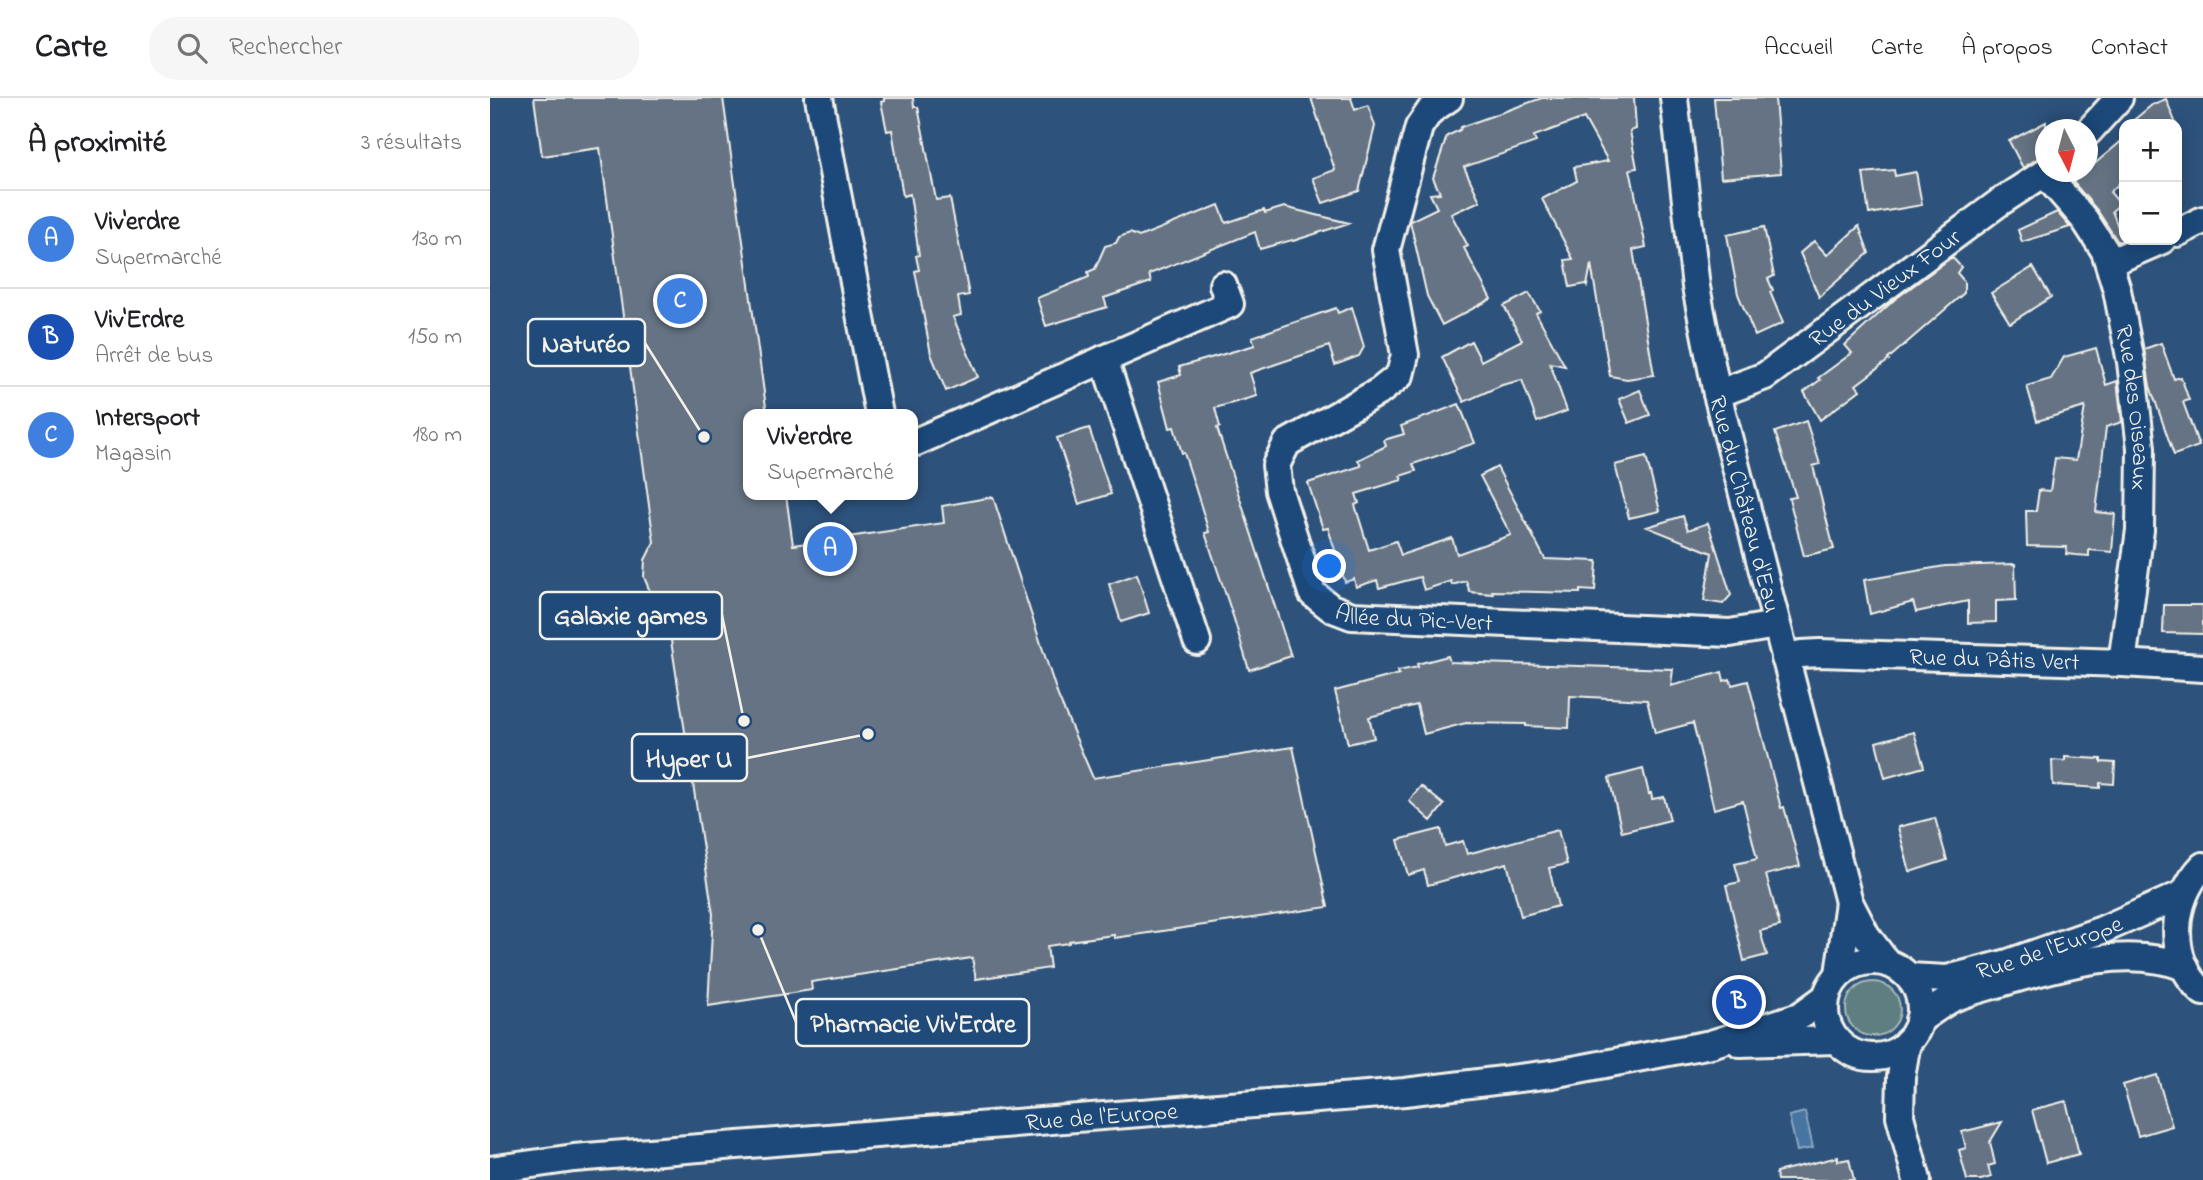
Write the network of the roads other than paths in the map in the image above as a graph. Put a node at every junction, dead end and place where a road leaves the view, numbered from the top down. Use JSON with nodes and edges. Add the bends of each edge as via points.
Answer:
{"nodes":[{"id":1,"x":819,"y":98,"type":"edge"},
{"id":2,"x":1449,"y":98,"type":"edge"},
{"id":3,"x":1674,"y":98,"type":"edge"},
{"id":4,"x":2119,"y":98,"type":"edge"},
{"id":5,"x":2098,"y":121,"type":"edge"},
{"id":6,"x":2035,"y":179,"type":"edge"},
{"id":7,"x":2053,"y":182,"type":"edge"},
{"id":8,"x":2203,"y":220,"type":"edge"},
{"id":9,"x":2182,"y":230,"type":"edge"},
{"id":10,"x":2150,"y":245,"type":"edge"},
{"id":11,"x":2109,"y":263,"type":"junction"},
{"id":12,"x":1223,"y":285,"type":"dead end"},
{"id":13,"x":1104,"y":359,"type":"junction"},
{"id":14,"x":1717,"y":394,"type":"junction"},
{"id":15,"x":878,"y":409,"type":"edge"},
{"id":16,"x":918,"y":441,"type":"edge"},
{"id":17,"x":1776,"y":625,"type":"junction"},
{"id":18,"x":1197,"y":641,"type":"dead end"},
{"id":19,"x":1785,"y":658,"type":"junction"},
{"id":20,"x":2122,"y":663,"type":"junction"},
{"id":21,"x":2203,"y":668,"type":"edge"},
{"id":22,"x":2203,"y":866,"type":"edge"},
{"id":23,"x":2183,"y":894,"type":"junction"},
{"id":24,"x":1849,"y":902,"type":"junction"},
{"id":25,"x":2185,"y":967,"type":"junction"},
{"id":26,"x":1898,"y":970,"type":"junction"},
{"id":27,"x":1839,"y":974,"type":"junction"},
{"id":28,"x":2203,"y":992,"type":"edge"},
{"id":29,"x":1826,"y":997,"type":"junction"},
{"id":30,"x":1913,"y":1031,"type":"junction"},
{"id":31,"x":1836,"y":1040,"type":"junction"},
{"id":32,"x":1711,"y":1044,"type":"junction"},
{"id":33,"x":490,"y":1170,"type":"edge"},
{"id":34,"x":1917,"y":1180,"type":"edge"}],
"edges":[{"from":1,"to":15,"type":"street"},
{"from":2,"to":17,"type":"street","name":"Allée du Pic-Vert","via":[[1430,111],[1419,127],[1385,250],[1405,355],[1400,375],[1287,443],[1276,465],[1279,491],[1312,593],[1331,608],[1352,616],[1730,633]]},
{"from":3,"to":14,"type":"street","name":"Rue du Château d'Eau","via":[[1696,286]]},
{"from":4,"to":5,"type":"street"},
{"from":6,"to":14,"type":"street","name":"Rue du Vieux Four","via":[[1765,376]]},
{"from":7,"to":11,"type":"street","name":"Rue des Oiseaux","via":[[2085,220]]},
{"from":8,"to":9,"type":"street"},
{"from":10,"to":11,"type":"street"},
{"from":11,"to":20,"type":"street","name":"Rue des Oiseaux","via":[[2131,362],[2141,448],[2140,530]]},
{"from":12,"to":13,"type":"street","via":[[1230,304]]},
{"from":13,"to":16,"type":"street"},
{"from":13,"to":18,"type":"street"},
{"from":14,"to":17,"type":"street","name":"Rue du Château d'Eau"},
{"from":17,"to":19,"type":"street","name":"Rue du Château d'Eau"},
{"from":19,"to":20,"type":"street","name":"Rue du Pâtis Vert","via":[[1820,653]]},
{"from":19,"to":24,"type":"street","name":"Rue du Château d'Eau"},
{"from":20,"to":21,"type":"street","name":"Rue du Pâtis Vert"},
{"from":22,"to":23,"type":"street"},
{"from":23,"to":25,"type":"street","via":[[2177,918]]},
{"from":23,"to":26,"type":"street","name":"Rue de l'Europe","via":[[2102,930],[1998,966],[1947,979]]},
{"from":24,"to":26,"type":"street","name":"Rue du Château d'Eau","via":[[1866,935]]},
{"from":24,"to":27,"type":"street","name":"Rue du Château d'Eau"},
{"from":25,"to":28,"type":"street"},
{"from":25,"to":30,"type":"street","name":"Rue de l'Europe","via":[[2147,957],[2106,958],[1962,995]]},
{"from":26,"to":27,"type":"street","via":[[1874,961]]},
{"from":26,"to":30,"type":"street","via":[[1920,997]]},
{"from":27,"to":29,"type":"street"},
{"from":29,"to":31,"type":"street","via":[[1826,1020]]},
{"from":29,"to":32,"type":"street","name":"Rue de l'Europe","via":[[1800,1016]]},
{"from":30,"to":31,"type":"street","via":[[1888,1054],[1865,1056]]},
{"from":30,"to":34,"type":"street","via":[[1901,1077],[1900,1116]]},
{"from":31,"to":32,"type":"street","name":"Rue de l'Europe"},
{"from":32,"to":33,"type":"street","name":"Rue de l'Europe","via":[[1552,1074],[1405,1092],[574,1158]]}]}
